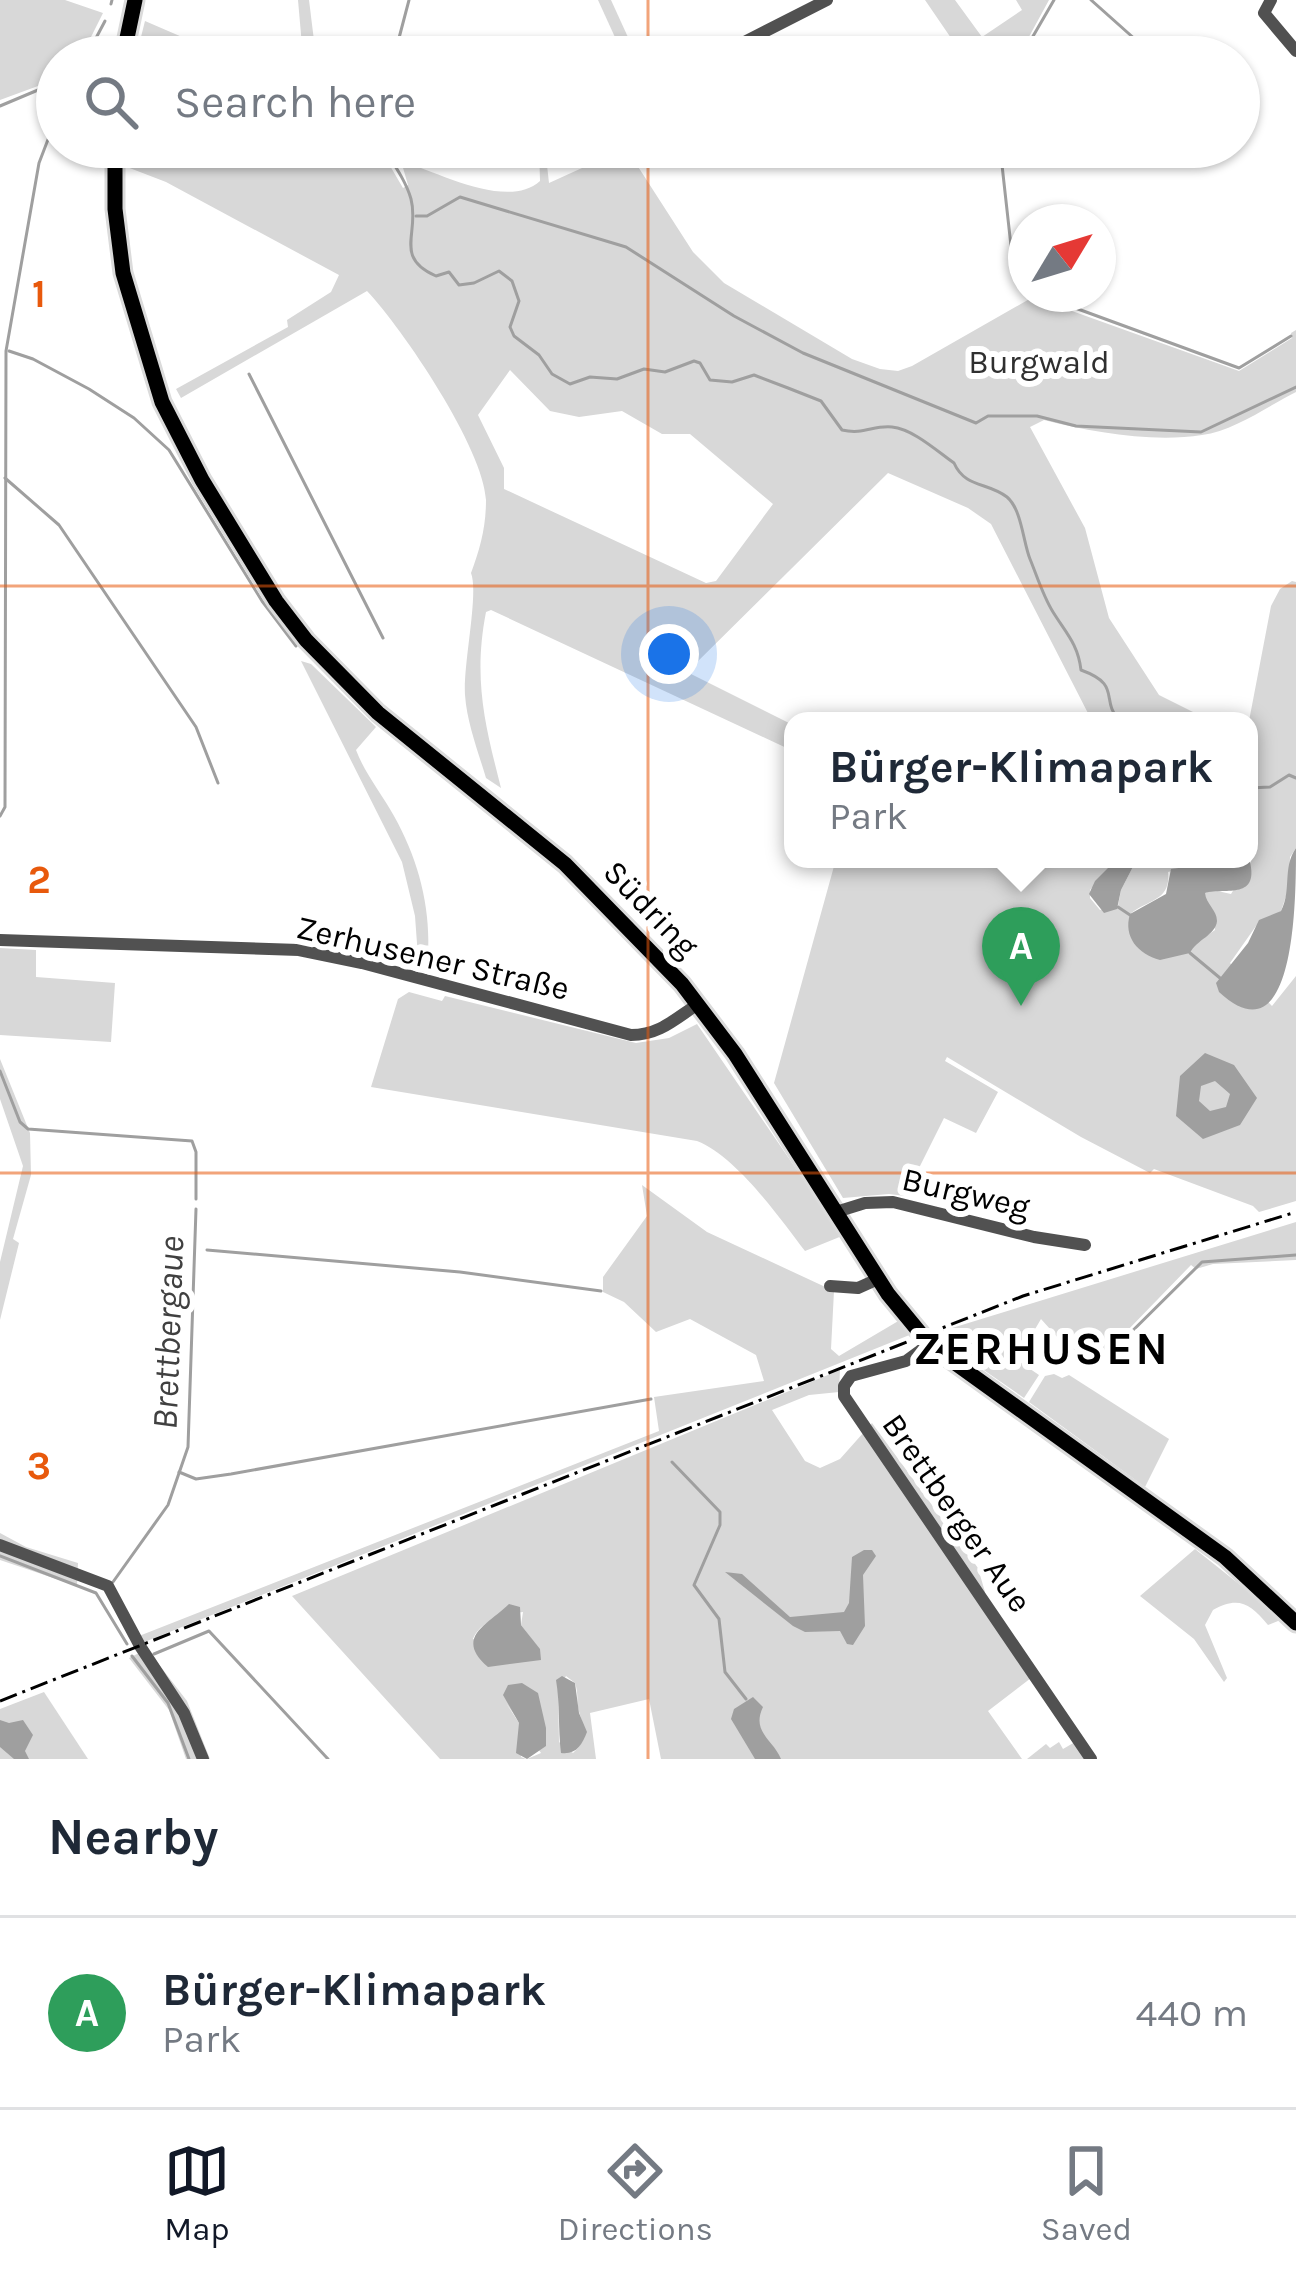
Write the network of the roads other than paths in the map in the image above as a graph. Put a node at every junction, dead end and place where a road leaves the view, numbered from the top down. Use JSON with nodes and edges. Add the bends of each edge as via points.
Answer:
{"nodes":[{"id":1,"x":135,"y":0,"type":"edge"},
{"id":2,"x":827,"y":0,"type":"edge"},
{"id":3,"x":1270,"y":0,"type":"edge"},
{"id":4,"x":127,"y":36,"type":"edge"},
{"id":5,"x":756,"y":36,"type":"edge"},
{"id":6,"x":1296,"y":51,"type":"edge"},
{"id":7,"x":115,"y":168,"type":"edge"},
{"id":8,"x":0,"y":940,"type":"edge"},
{"id":9,"x":698,"y":1004,"type":"junction"},
{"id":10,"x":836,"y":1212,"type":"junction"},
{"id":11,"x":1085,"y":1246,"type":"dead end"},
{"id":12,"x":878,"y":1279,"type":"junction"},
{"id":13,"x":830,"y":1286,"type":"dead end"},
{"id":14,"x":933,"y":1342,"type":"junction"},
{"id":15,"x":0,"y":1545,"type":"edge"},
{"id":16,"x":1296,"y":1623,"type":"edge"},
{"id":17,"x":203,"y":1759,"type":"edge"},
{"id":18,"x":1091,"y":1759,"type":"edge"}],
"edges":[{"from":1,"to":4,"type":"main road"},
{"from":2,"to":5,"type":"street"},
{"from":3,"to":6,"type":"street","via":[[1264,14]]},
{"from":7,"to":9,"type":"main road","name":"Südring","via":[[123,273],[162,402],[276,601],[338,676],[565,864]]},
{"from":8,"to":9,"type":"street","name":"Zerhusener Straße","via":[[299,950],[631,1035],[662,1029]]},
{"from":9,"to":10,"type":"main road","name":"Südring"},
{"from":10,"to":11,"type":"street","name":"Burgweg","via":[[893,1202]]},
{"from":10,"to":12,"type":"main road","name":"Südring"},
{"from":12,"to":13,"type":"street","via":[[858,1288]]},
{"from":12,"to":14,"type":"main road","name":"Südring"},
{"from":14,"to":16,"type":"main road","name":"Südring","via":[[1225,1558]]},
{"from":14,"to":18,"type":"street","name":"Brettberger Aue","via":[[906,1361],[851,1376],[844,1396]]},
{"from":15,"to":17,"type":"street","via":[[108,1586]]}]}
